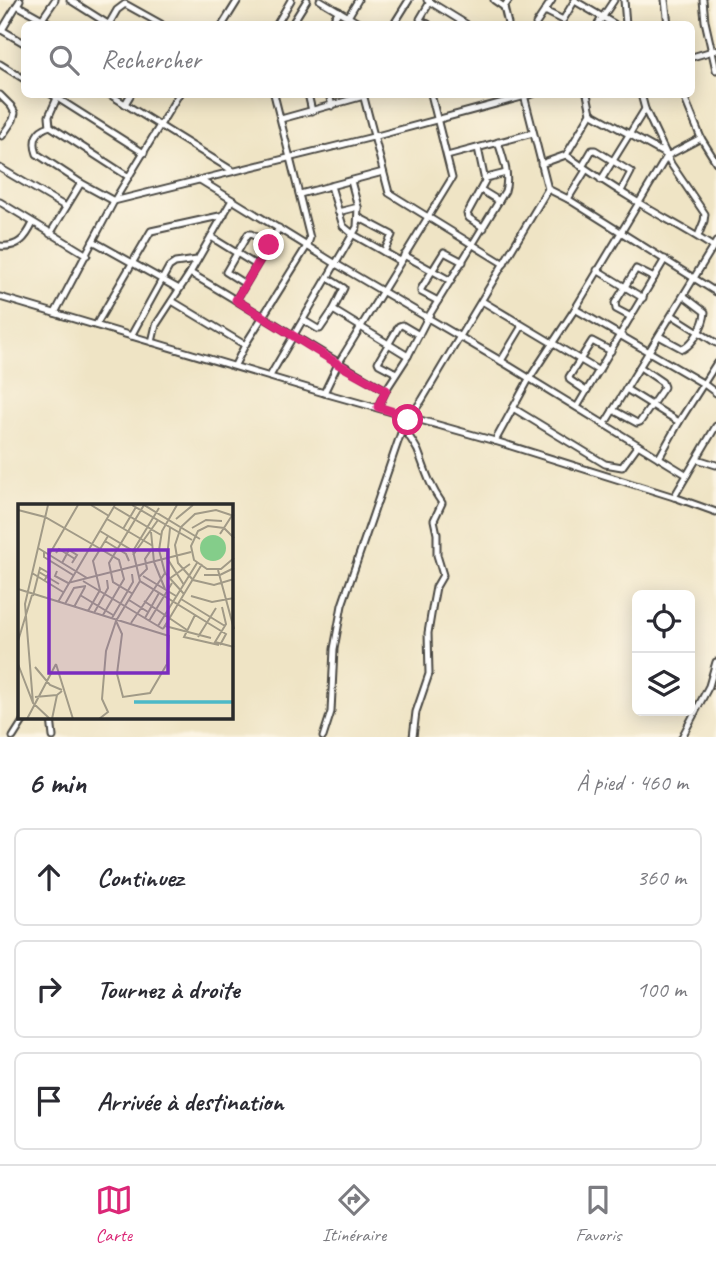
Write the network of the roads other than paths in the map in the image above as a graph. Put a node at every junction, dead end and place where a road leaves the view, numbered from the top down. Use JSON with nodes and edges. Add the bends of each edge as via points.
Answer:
{"nodes":[{"id":1,"x":55,"y":0,"type":"edge"},
{"id":2,"x":69,"y":0,"type":"edge"},
{"id":3,"x":239,"y":0,"type":"edge"},
{"id":4,"x":291,"y":0,"type":"edge"},
{"id":5,"x":307,"y":0,"type":"edge"},
{"id":6,"x":320,"y":0,"type":"edge"},
{"id":7,"x":358,"y":0,"type":"edge"},
{"id":8,"x":410,"y":0,"type":"edge"},
{"id":9,"x":494,"y":0,"type":"edge"},
{"id":10,"x":509,"y":0,"type":"edge"},
{"id":11,"x":552,"y":0,"type":"edge"},
{"id":12,"x":614,"y":0,"type":"edge"},
{"id":13,"x":624,"y":0,"type":"edge"},
{"id":14,"x":665,"y":0,"type":"edge"},
{"id":15,"x":703,"y":0,"type":"edge"},
{"id":16,"x":429,"y":1,"type":"edge"},
{"id":17,"x":575,"y":1,"type":"edge"},
{"id":18,"x":19,"y":2,"type":"edge"},
{"id":19,"x":504,"y":7,"type":"junction"},
{"id":20,"x":338,"y":11,"type":"junction"},
{"id":21,"x":545,"y":11,"type":"junction"},
{"id":22,"x":348,"y":17,"type":"junction"},
{"id":23,"x":457,"y":18,"type":"junction"},
{"id":24,"x":603,"y":18,"type":"junction"},
{"id":25,"x":42,"y":19,"type":"junction"},
{"id":26,"x":46,"y":21,"type":"edge"},
{"id":27,"x":103,"y":21,"type":"edge"},
{"id":28,"x":110,"y":21,"type":"edge"},
{"id":29,"x":156,"y":21,"type":"edge"},
{"id":30,"x":225,"y":21,"type":"edge"},
{"id":31,"x":278,"y":21,"type":"edge"},
{"id":32,"x":294,"y":21,"type":"edge"},
{"id":33,"x":332,"y":21,"type":"edge"},
{"id":34,"x":355,"y":21,"type":"edge"},
{"id":35,"x":396,"y":21,"type":"edge"},
{"id":36,"x":421,"y":21,"type":"edge"},
{"id":37,"x":456,"y":21,"type":"edge"},
{"id":38,"x":462,"y":21,"type":"edge"},
{"id":39,"x":507,"y":21,"type":"edge"},
{"id":40,"x":538,"y":21,"type":"edge"},
{"id":41,"x":600,"y":21,"type":"edge"},
{"id":42,"x":608,"y":21,"type":"edge"},
{"id":43,"x":626,"y":21,"type":"edge"},
{"id":44,"x":668,"y":21,"type":"edge"},
{"id":45,"x":1,"y":29,"type":"edge"},
{"id":46,"x":21,"y":41,"type":"edge"},
{"id":47,"x":713,"y":51,"type":"edge"},
{"id":48,"x":695,"y":56,"type":"edge"},
{"id":49,"x":0,"y":64,"type":"edge"},
{"id":50,"x":716,"y":70,"type":"edge"},
{"id":51,"x":21,"y":77,"type":"edge"},
{"id":52,"x":0,"y":94,"type":"edge"},
{"id":53,"x":54,"y":98,"type":"edge"},
{"id":54,"x":57,"y":98,"type":"edge"},
{"id":55,"x":68,"y":98,"type":"edge"},
{"id":56,"x":115,"y":98,"type":"edge"},
{"id":57,"x":129,"y":98,"type":"edge"},
{"id":58,"x":177,"y":98,"type":"edge"},
{"id":59,"x":275,"y":98,"type":"edge"},
{"id":60,"x":309,"y":98,"type":"edge"},
{"id":61,"x":330,"y":98,"type":"edge"},
{"id":62,"x":355,"y":98,"type":"edge"},
{"id":63,"x":364,"y":98,"type":"edge"},
{"id":64,"x":432,"y":98,"type":"edge"},
{"id":65,"x":517,"y":98,"type":"edge"},
{"id":66,"x":524,"y":98,"type":"edge"},
{"id":67,"x":588,"y":98,"type":"edge"},
{"id":68,"x":642,"y":98,"type":"edge"},
{"id":69,"x":684,"y":98,"type":"edge"},
{"id":70,"x":65,"y":103,"type":"junction"},
{"id":71,"x":125,"y":104,"type":"junction"},
{"id":72,"x":332,"y":106,"type":"junction"},
{"id":73,"x":645,"y":109,"type":"junction"},
{"id":74,"x":312,"y":111,"type":"junction"},
{"id":75,"x":591,"y":113,"type":"junction"},
{"id":76,"x":281,"y":119,"type":"junction"},
{"id":77,"x":439,"y":120,"type":"junction"},
{"id":78,"x":50,"y":126,"type":"junction"},
{"id":79,"x":160,"y":127,"type":"junction"},
{"id":80,"x":533,"y":133,"type":"junction"},
{"id":81,"x":629,"y":133,"type":"junction"},
{"id":82,"x":1,"y":135,"type":"edge"},
{"id":83,"x":373,"y":136,"type":"junction"},
{"id":84,"x":701,"y":138,"type":"junction"},
{"id":85,"x":498,"y":142,"type":"junction"},
{"id":86,"x":1,"y":143,"type":"edge"},
{"id":87,"x":478,"y":148,"type":"junction"},
{"id":88,"x":144,"y":153,"type":"junction"},
{"id":89,"x":566,"y":155,"type":"junction"},
{"id":90,"x":447,"y":156,"type":"junction"},
{"id":91,"x":667,"y":156,"type":"junction"},
{"id":92,"x":290,"y":158,"type":"junction"},
{"id":93,"x":613,"y":161,"type":"junction"},
{"id":94,"x":716,"y":162,"type":"edge"},
{"id":95,"x":541,"y":164,"type":"junction"},
{"id":96,"x":0,"y":168,"type":"edge"},
{"id":97,"x":584,"y":168,"type":"junction"},
{"id":98,"x":233,"y":171,"type":"junction"},
{"id":99,"x":383,"y":172,"type":"junction"},
{"id":100,"x":506,"y":173,"type":"junction"},
{"id":101,"x":129,"y":177,"type":"junction"},
{"id":102,"x":485,"y":178,"type":"junction"},
{"id":103,"x":200,"y":180,"type":"junction"},
{"id":104,"x":601,"y":180,"type":"junction"},
{"id":105,"x":351,"y":181,"type":"junction"},
{"id":106,"x":81,"y":183,"type":"junction"},
{"id":107,"x":331,"y":186,"type":"junction"},
{"id":108,"x":548,"y":189,"type":"junction"},
{"id":109,"x":481,"y":190,"type":"junction"},
{"id":110,"x":621,"y":191,"type":"junction"},
{"id":111,"x":300,"y":194,"type":"junction"},
{"id":112,"x":568,"y":199,"type":"junction"},
{"id":113,"x":232,"y":200,"type":"junction"},
{"id":114,"x":114,"y":201,"type":"junction"},
{"id":115,"x":499,"y":201,"type":"junction"},
{"id":116,"x":0,"y":202,"type":"edge"},
{"id":117,"x":637,"y":203,"type":"junction"},
{"id":118,"x":358,"y":207,"type":"junction"},
{"id":119,"x":66,"y":208,"type":"junction"},
{"id":120,"x":338,"y":212,"type":"junction"},
{"id":121,"x":224,"y":215,"type":"junction"},
{"id":122,"x":358,"y":217,"type":"junction"},
{"id":123,"x":427,"y":218,"type":"junction"},
{"id":124,"x":33,"y":223,"type":"junction"},
{"id":125,"x":279,"y":228,"type":"junction"},
{"id":126,"x":484,"y":228,"type":"junction"},
{"id":127,"x":620,"y":232,"type":"junction"},
{"id":128,"x":50,"y":234,"type":"junction"},
{"id":129,"x":354,"y":235,"type":"junction"},
{"id":130,"x":698,"y":236,"type":"junction"},
{"id":131,"x":211,"y":237,"type":"junction"},
{"id":132,"x":93,"y":241,"type":"junction"},
{"id":133,"x":473,"y":244,"type":"junction"},
{"id":134,"x":269,"y":245,"type":"junction"},
{"id":135,"x":0,"y":246,"type":"edge"},
{"id":136,"x":307,"y":246,"type":"junction"},
{"id":137,"x":715,"y":246,"type":"edge"},
{"id":138,"x":384,"y":252,"type":"junction"},
{"id":139,"x":237,"y":253,"type":"junction"},
{"id":140,"x":87,"y":255,"type":"junction"},
{"id":141,"x":404,"y":255,"type":"junction"},
{"id":142,"x":665,"y":259,"type":"junction"},
{"id":143,"x":197,"y":260,"type":"junction"},
{"id":144,"x":400,"y":261,"type":"junction"},
{"id":145,"x":463,"y":262,"type":"junction"},
{"id":146,"x":133,"y":263,"type":"junction"},
{"id":147,"x":336,"y":264,"type":"junction"},
{"id":148,"x":504,"y":264,"type":"junction"},
{"id":149,"x":256,"y":265,"type":"junction"},
{"id":150,"x":597,"y":270,"type":"junction"},
{"id":151,"x":432,"y":271,"type":"junction"},
{"id":152,"x":190,"y":273,"type":"junction"},
{"id":153,"x":328,"y":278,"type":"junction"},
{"id":154,"x":654,"y":278,"type":"junction"},
{"id":155,"x":163,"y":279,"type":"junction"},
{"id":156,"x":693,"y":279,"type":"junction"},
{"id":157,"x":451,"y":281,"type":"junction"},
{"id":158,"x":245,"y":284,"type":"junction"},
{"id":159,"x":625,"y":287,"type":"junction"},
{"id":160,"x":179,"y":289,"type":"junction"},
{"id":161,"x":383,"y":292,"type":"junction"},
{"id":162,"x":716,"y":292,"type":"edge"},
{"id":163,"x":0,"y":296,"type":"edge"},
{"id":164,"x":684,"y":296,"type":"junction"},
{"id":165,"x":643,"y":298,"type":"junction"},
{"id":166,"x":236,"y":300,"type":"junction"},
{"id":167,"x":172,"y":301,"type":"junction"},
{"id":168,"x":438,"y":302,"type":"junction"},
{"id":169,"x":482,"y":302,"type":"junction"},
{"id":170,"x":575,"y":309,"type":"junction"},
{"id":171,"x":333,"y":310,"type":"junction"},
{"id":172,"x":55,"y":313,"type":"junction"},
{"id":173,"x":672,"y":315,"type":"junction"},
{"id":174,"x":263,"y":317,"type":"junction"},
{"id":175,"x":631,"y":317,"type":"junction"},
{"id":176,"x":427,"y":319,"type":"junction"},
{"id":177,"x":303,"y":320,"type":"junction"},
{"id":178,"x":96,"y":325,"type":"junction"},
{"id":179,"x":361,"y":326,"type":"junction"},
{"id":180,"x":522,"y":326,"type":"junction"},
{"id":181,"x":698,"y":331,"type":"junction"},
{"id":182,"x":293,"y":335,"type":"junction"},
{"id":183,"x":419,"y":335,"type":"junction"},
{"id":184,"x":621,"y":335,"type":"junction"},
{"id":185,"x":131,"y":336,"type":"junction"},
{"id":186,"x":659,"y":336,"type":"junction"},
{"id":187,"x":460,"y":337,"type":"junction"},
{"id":188,"x":152,"y":342,"type":"junction"},
{"id":189,"x":716,"y":343,"type":"edge"},
{"id":190,"x":389,"y":344,"type":"junction"},
{"id":191,"x":553,"y":344,"type":"junction"},
{"id":192,"x":245,"y":345,"type":"junction"},
{"id":193,"x":611,"y":351,"type":"junction"},
{"id":194,"x":649,"y":352,"type":"junction"},
{"id":195,"x":408,"y":356,"type":"junction"},
{"id":196,"x":580,"y":360,"type":"junction"},
{"id":197,"x":501,"y":361,"type":"junction"},
{"id":198,"x":338,"y":364,"type":"junction"},
{"id":199,"x":716,"y":364,"type":"edge"},
{"id":200,"x":235,"y":365,"type":"junction"},
{"id":201,"x":640,"y":367,"type":"junction"},
{"id":202,"x":599,"y":371,"type":"junction"},
{"id":203,"x":396,"y":373,"type":"junction"},
{"id":204,"x":270,"y":376,"type":"junction"},
{"id":205,"x":529,"y":379,"type":"junction"},
{"id":206,"x":704,"y":384,"type":"junction"},
{"id":207,"x":626,"y":389,"type":"junction"},
{"id":208,"x":386,"y":390,"type":"junction"},
{"id":209,"x":586,"y":391,"type":"junction"},
{"id":210,"x":324,"y":393,"type":"junction"},
{"id":211,"x":716,"y":393,"type":"edge"},
{"id":212,"x":652,"y":405,"type":"junction"},
{"id":213,"x":378,"y":407,"type":"junction"},
{"id":214,"x":577,"y":407,"type":"junction"},
{"id":215,"x":513,"y":408,"type":"junction"},
{"id":216,"x":613,"y":410,"type":"junction"},
{"id":217,"x":410,"y":417,"type":"junction"},
{"id":218,"x":679,"y":422,"type":"junction"},
{"id":219,"x":604,"y":425,"type":"junction"},
{"id":220,"x":716,"y":426,"type":"edge"},
{"id":221,"x":403,"y":427,"type":"junction"},
{"id":222,"x":495,"y":441,"type":"junction"},
{"id":223,"x":638,"y":445,"type":"junction"},
{"id":224,"x":659,"y":458,"type":"junction"},
{"id":225,"x":697,"y":459,"type":"junction"},
{"id":226,"x":716,"y":465,"type":"edge"},
{"id":227,"x":622,"y":467,"type":"junction"},
{"id":228,"x":687,"y":475,"type":"junction"},
{"id":229,"x":616,"y":479,"type":"junction"},
{"id":230,"x":674,"y":497,"type":"junction"},
{"id":231,"x":716,"y":512,"type":"edge"},
{"id":232,"x":716,"y":662,"type":"edge"},
{"id":233,"x":24,"y":720,"type":"edge"},
{"id":234,"x":13,"y":737,"type":"edge"},
{"id":235,"x":323,"y":737,"type":"edge"},
{"id":236,"x":413,"y":737,"type":"edge"},
{"id":237,"x":682,"y":737,"type":"edge"}],
"edges":[{"from":1,"to":25,"type":"street"},
{"from":2,"to":27,"type":"street"},
{"from":3,"to":30,"type":"street"},
{"from":4,"to":31,"type":"street"},
{"from":5,"to":32,"type":"street"},
{"from":6,"to":20,"type":"street"},
{"from":7,"to":22,"type":"street"},
{"from":8,"to":35,"type":"street"},
{"from":9,"to":19,"type":"street"},
{"from":10,"to":19,"type":"street"},
{"from":11,"to":21,"type":"street"},
{"from":12,"to":24,"type":"street"},
{"from":13,"to":43,"type":"street"},
{"from":14,"to":44,"type":"street"},
{"from":15,"to":47,"type":"street"},
{"from":16,"to":23,"type":"street"},
{"from":16,"to":36,"type":"street"},
{"from":17,"to":21,"type":"street","via":[[564,20]]},
{"from":17,"to":24,"type":"street"},
{"from":18,"to":25,"type":"street"},
{"from":18,"to":45,"type":"street"},
{"from":19,"to":39,"type":"street"},
{"from":20,"to":22,"type":"street"},
{"from":20,"to":33,"type":"street"},
{"from":21,"to":40,"type":"street"},
{"from":22,"to":34,"type":"street"},
{"from":23,"to":37,"type":"street"},
{"from":23,"to":38,"type":"street"},
{"from":24,"to":41,"type":"street"},
{"from":24,"to":42,"type":"street"},
{"from":25,"to":26,"type":"street"},
{"from":28,"to":29,"type":"street","via":[[125,4]]},
{"from":45,"to":46,"type":"street"},
{"from":47,"to":48,"type":"street"},
{"from":47,"to":50,"type":"street"},
{"from":49,"to":51,"type":"street"},
{"from":52,"to":82,"type":"street","via":[[15,113]]},
{"from":53,"to":78,"type":"street"},
{"from":54,"to":70,"type":"street"},
{"from":55,"to":70,"type":"street"},
{"from":56,"to":71,"type":"street"},
{"from":57,"to":71,"type":"street"},
{"from":58,"to":79,"type":"street"},
{"from":59,"to":76,"type":"street"},
{"from":60,"to":74,"type":"street"},
{"from":61,"to":72,"type":"street"},
{"from":62,"to":72,"type":"street"},
{"from":63,"to":83,"type":"street"},
{"from":64,"to":77,"type":"street"},
{"from":65,"to":77,"type":"street"},
{"from":66,"to":80,"type":"street"},
{"from":67,"to":75,"type":"street"},
{"from":68,"to":73,"type":"street"},
{"from":69,"to":84,"type":"street"},
{"from":70,"to":88,"type":"street"},
{"from":71,"to":79,"type":"street"},
{"from":72,"to":74,"type":"street"},
{"from":73,"to":81,"type":"street"},
{"from":73,"to":91,"type":"street"},
{"from":74,"to":76,"type":"street"},
{"from":75,"to":81,"type":"street"},
{"from":75,"to":89,"type":"street"},
{"from":76,"to":92,"type":"street"},
{"from":77,"to":83,"type":"street"},
{"from":77,"to":90,"type":"street"},
{"from":78,"to":101,"type":"street"},
{"from":78,"to":106,"type":"street","via":[[35,138],[37,154]]},
{"from":79,"to":88,"type":"street"},
{"from":79,"to":98,"type":"street"},
{"from":80,"to":85,"type":"street"},
{"from":80,"to":95,"type":"street"},
{"from":81,"to":91,"type":"street"},
{"from":81,"to":93,"type":"street"},
{"from":82,"to":86,"type":"street"},
{"from":83,"to":92,"type":"street"},
{"from":83,"to":99,"type":"street"},
{"from":84,"to":91,"type":"street"},
{"from":84,"to":94,"type":"street"},
{"from":85,"to":87,"type":"street"},
{"from":85,"to":100,"type":"street"},
{"from":87,"to":90,"type":"street"},
{"from":87,"to":102,"type":"street"},
{"from":88,"to":101,"type":"street"},
{"from":89,"to":95,"type":"street"},
{"from":89,"to":97,"type":"street"},
{"from":90,"to":123,"type":"street","via":[[452,178]]},
{"from":91,"to":117,"type":"street"},
{"from":91,"to":130,"type":"street","via":[[705,214]]},
{"from":92,"to":98,"type":"street"},
{"from":92,"to":111,"type":"street"},
{"from":93,"to":97,"type":"street","via":[[593,150]]},
{"from":93,"to":104,"type":"street"},
{"from":93,"to":110,"type":"street","via":[[631,173]]},
{"from":95,"to":108,"type":"street"},
{"from":96,"to":119,"type":"street"},
{"from":97,"to":104,"type":"street"},
{"from":97,"to":112,"type":"street"},
{"from":98,"to":103,"type":"street"},
{"from":99,"to":105,"type":"street"},
{"from":99,"to":123,"type":"street","via":[[389,193]]},
{"from":100,"to":102,"type":"street"},
{"from":100,"to":115,"type":"street","via":[[507,186]]},
{"from":101,"to":114,"type":"street"},
{"from":102,"to":109,"type":"street"},
{"from":103,"to":113,"type":"street"},
{"from":103,"to":114,"type":"street"},
{"from":104,"to":110,"type":"street"},
{"from":105,"to":107,"type":"street"},
{"from":105,"to":118,"type":"street"},
{"from":106,"to":114,"type":"street"},
{"from":106,"to":119,"type":"street"},
{"from":107,"to":111,"type":"street"},
{"from":107,"to":120,"type":"street"},
{"from":108,"to":112,"type":"street"},
{"from":108,"to":148,"type":"street"},
{"from":109,"to":115,"type":"street"},
{"from":109,"to":126,"type":"street","via":[[467,214]]},
{"from":110,"to":117,"type":"street"},
{"from":111,"to":136,"type":"street","via":[[310,234]]},
{"from":112,"to":127,"type":"street"},
{"from":113,"to":121,"type":"street"},
{"from":113,"to":125,"type":"street"},
{"from":114,"to":132,"type":"street"},
{"from":115,"to":126,"type":"street"},
{"from":116,"to":124,"type":"street"},
{"from":117,"to":127,"type":"street"},
{"from":117,"to":130,"type":"street"},
{"from":118,"to":120,"type":"street"},
{"from":118,"to":122,"type":"street"},
{"from":119,"to":128,"type":"street"},
{"from":120,"to":129,"type":"street","via":[[342,226]]},
{"from":121,"to":131,"type":"street"},
{"from":121,"to":146,"type":"street","via":[[151,231]]},
{"from":122,"to":129,"type":"street"},
{"from":122,"to":138,"type":"street","via":[[391,235]]},
{"from":123,"to":133,"type":"street"},
{"from":123,"to":141,"type":"street"},
{"from":124,"to":128,"type":"street"},
{"from":124,"to":135,"type":"street","via":[[22,240]]},
{"from":125,"to":134,"type":"street"},
{"from":125,"to":136,"type":"street"},
{"from":126,"to":133,"type":"street"},
{"from":127,"to":142,"type":"street"},
{"from":127,"to":150,"type":"street"},
{"from":128,"to":140,"type":"street"},
{"from":129,"to":138,"type":"street"},
{"from":129,"to":147,"type":"street"},
{"from":130,"to":137,"type":"street"},
{"from":131,"to":139,"type":"street"},
{"from":131,"to":143,"type":"street"},
{"from":132,"to":140,"type":"street"},
{"from":132,"to":146,"type":"street"},
{"from":133,"to":145,"type":"street"},
{"from":133,"to":148,"type":"street"},
{"from":134,"to":139,"type":"street","via":[[250,234]]},
{"from":134,"to":149,"type":"street"},
{"from":136,"to":147,"type":"street"},
{"from":136,"to":174,"type":"street"},
{"from":137,"to":156,"type":"street"},
{"from":138,"to":144,"type":"street"},
{"from":139,"to":149,"type":"street"},
{"from":139,"to":158,"type":"street","via":[[226,272]]},
{"from":140,"to":172,"type":"street"},
{"from":141,"to":144,"type":"street"},
{"from":141,"to":151,"type":"street"},
{"from":142,"to":154,"type":"street"},
{"from":142,"to":156,"type":"street"},
{"from":143,"to":152,"type":"street"},
{"from":143,"to":155,"type":"street","via":[[172,264]]},
{"from":144,"to":161,"type":"street"},
{"from":145,"to":151,"type":"street","via":[[444,252]]},
{"from":145,"to":157,"type":"street"},
{"from":146,"to":155,"type":"street"},
{"from":146,"to":178,"type":"street"},
{"from":147,"to":153,"type":"street"},
{"from":147,"to":161,"type":"street"},
{"from":148,"to":169,"type":"street"},
{"from":149,"to":158,"type":"street"},
{"from":150,"to":159,"type":"street"},
{"from":150,"to":170,"type":"street"},
{"from":151,"to":157,"type":"street"},
{"from":151,"to":168,"type":"street","via":[[421,290]]},
{"from":152,"to":160,"type":"street"},
{"from":152,"to":166,"type":"street"},
{"from":153,"to":171,"type":"street","via":[[344,288]]},
{"from":153,"to":177,"type":"street"},
{"from":154,"to":159,"type":"street","via":[[636,270]]},
{"from":154,"to":165,"type":"street"},
{"from":155,"to":160,"type":"street"},
{"from":155,"to":185,"type":"street"},
{"from":156,"to":162,"type":"street"},
{"from":156,"to":164,"type":"street"},
{"from":157,"to":168,"type":"street"},
{"from":158,"to":166,"type":"street"},
{"from":159,"to":165,"type":"street"},
{"from":159,"to":175,"type":"street","via":[[614,306]]},
{"from":160,"to":167,"type":"street"},
{"from":161,"to":176,"type":"street"},
{"from":161,"to":179,"type":"street"},
{"from":163,"to":172,"type":"street"},
{"from":164,"to":173,"type":"street"},
{"from":164,"to":181,"type":"street","via":[[705,312]]},
{"from":165,"to":175,"type":"street"},
{"from":166,"to":174,"type":"street"},
{"from":167,"to":188,"type":"street"},
{"from":167,"to":192,"type":"street"},
{"from":168,"to":176,"type":"street"},
{"from":169,"to":180,"type":"street"},
{"from":169,"to":187,"type":"street"},
{"from":170,"to":184,"type":"street"},
{"from":170,"to":191,"type":"street"},
{"from":171,"to":177,"type":"street","via":[[318,329]]},
{"from":171,"to":179,"type":"street"},
{"from":172,"to":178,"type":"street"},
{"from":173,"to":181,"type":"street"},
{"from":173,"to":186,"type":"street"},
{"from":174,"to":182,"type":"street"},
{"from":174,"to":192,"type":"street"},
{"from":175,"to":184,"type":"street"},
{"from":176,"to":183,"type":"street"},
{"from":176,"to":187,"type":"street"},
{"from":177,"to":182,"type":"street"},
{"from":178,"to":185,"type":"street"},
{"from":179,"to":190,"type":"street"},
{"from":179,"to":198,"type":"street"},
{"from":180,"to":191,"type":"street"},
{"from":180,"to":197,"type":"street"},
{"from":181,"to":186,"type":"street","via":[[683,349]]},
{"from":181,"to":189,"type":"street"},
{"from":182,"to":198,"type":"street"},
{"from":182,"to":204,"type":"street"},
{"from":183,"to":190,"type":"street","via":[[399,326]]},
{"from":183,"to":195,"type":"street"},
{"from":184,"to":193,"type":"street"},
{"from":184,"to":194,"type":"street"},
{"from":185,"to":188,"type":"street"},
{"from":186,"to":194,"type":"street"},
{"from":187,"to":197,"type":"street"},
{"from":187,"to":217,"type":"street"},
{"from":188,"to":200,"type":"street"},
{"from":190,"to":195,"type":"street"},
{"from":190,"to":203,"type":"street","via":[[379,364]]},
{"from":191,"to":196,"type":"street"},
{"from":191,"to":205,"type":"street"},
{"from":192,"to":200,"type":"street"},
{"from":193,"to":196,"type":"street","via":[[592,341]]},
{"from":193,"to":202,"type":"street"},
{"from":194,"to":201,"type":"street"},
{"from":194,"to":206,"type":"street"},
{"from":195,"to":203,"type":"street"},
{"from":196,"to":202,"type":"street"},
{"from":196,"to":209,"type":"street","via":[[569,379]]},
{"from":197,"to":205,"type":"street"},
{"from":198,"to":208,"type":"street"},
{"from":198,"to":210,"type":"street"},
{"from":199,"to":206,"type":"street"},
{"from":200,"to":204,"type":"street"},
{"from":201,"to":207,"type":"street"},
{"from":201,"to":212,"type":"street","via":[[664,387]]},
{"from":202,"to":209,"type":"street"},
{"from":203,"to":208,"type":"street"},
{"from":204,"to":210,"type":"street"},
{"from":205,"to":214,"type":"street"},
{"from":205,"to":215,"type":"street"},
{"from":206,"to":211,"type":"street"},
{"from":206,"to":218,"type":"street"},
{"from":207,"to":212,"type":"street"},
{"from":207,"to":216,"type":"street"},
{"from":208,"to":213,"type":"street"},
{"from":209,"to":214,"type":"street"},
{"from":210,"to":213,"type":"street"},
{"from":212,"to":216,"type":"street","via":[[637,423]]},
{"from":212,"to":218,"type":"street"},
{"from":213,"to":217,"type":"street"},
{"from":214,"to":219,"type":"street"},
{"from":215,"to":222,"type":"street"},
{"from":215,"to":227,"type":"street","via":[[605,464]]},
{"from":216,"to":219,"type":"street"},
{"from":217,"to":221,"type":"street"},
{"from":217,"to":222,"type":"street"},
{"from":218,"to":224,"type":"street"},
{"from":219,"to":223,"type":"street"},
{"from":220,"to":225,"type":"street"},
{"from":221,"to":235,"type":"street","via":[[342,605],[331,712]]},
{"from":221,"to":236,"type":"street","via":[[442,503],[434,520],[443,575],[433,603],[429,674]]},
{"from":222,"to":229,"type":"street"},
{"from":223,"to":224,"type":"street"},
{"from":223,"to":227,"type":"street"},
{"from":224,"to":228,"type":"street"},
{"from":225,"to":226,"type":"street"},
{"from":225,"to":228,"type":"street"},
{"from":227,"to":229,"type":"street"},
{"from":228,"to":230,"type":"street"},
{"from":229,"to":230,"type":"street"},
{"from":230,"to":231,"type":"street"},
{"from":232,"to":237,"type":"street","via":[[709,686]]},
{"from":233,"to":234,"type":"street"}]}
